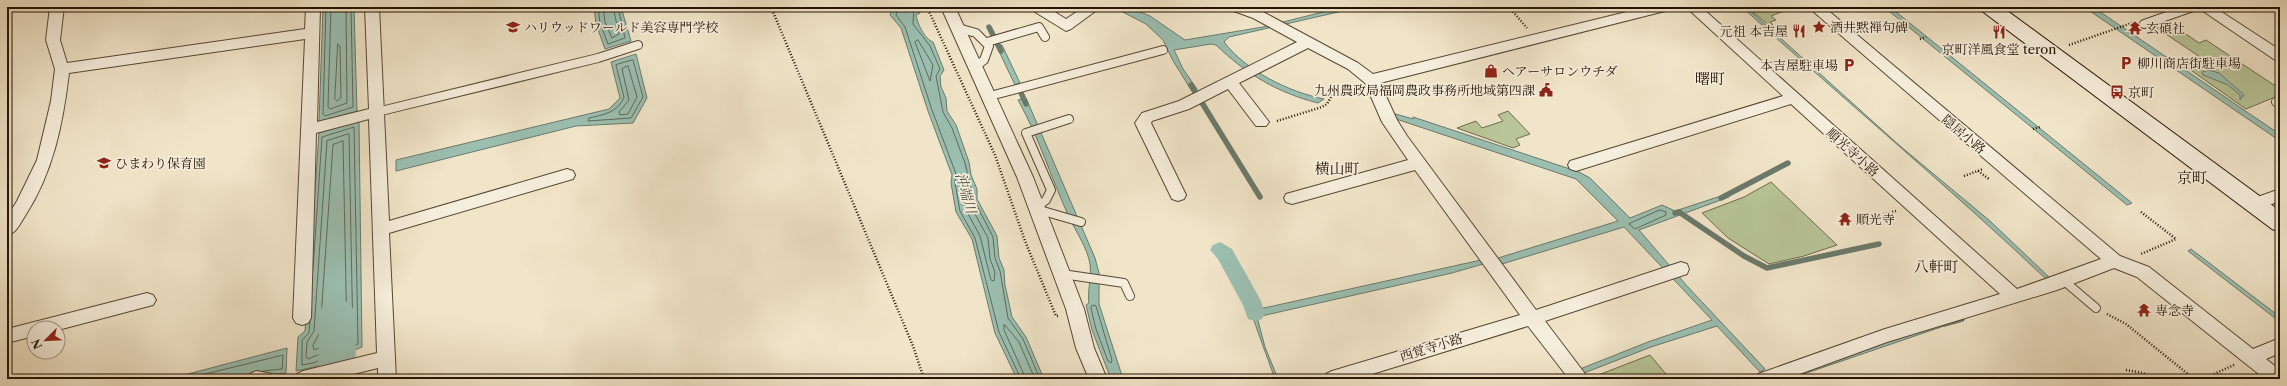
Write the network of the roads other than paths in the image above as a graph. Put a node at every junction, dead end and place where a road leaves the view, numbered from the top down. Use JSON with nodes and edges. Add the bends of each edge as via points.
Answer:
{"nodes":[{"id":1,"x":58,"y":7,"type":"edge"},
{"id":2,"x":313,"y":7,"type":"edge"},
{"id":3,"x":372,"y":7,"type":"edge"},
{"id":4,"x":948,"y":7,"type":"edge"},
{"id":5,"x":1094,"y":7,"type":"edge"},
{"id":6,"x":1236,"y":7,"type":"edge"},
{"id":7,"x":1665,"y":7,"type":"edge"},
{"id":8,"x":1693,"y":7,"type":"edge"},
{"id":9,"x":1814,"y":7,"type":"edge"},
{"id":10,"x":1989,"y":7,"type":"edge"},
{"id":11,"x":2193,"y":7,"type":"edge"},
{"id":12,"x":2204,"y":7,"type":"edge"},
{"id":13,"x":1040,"y":9,"type":"dead end"},
{"id":14,"x":2144,"y":24,"type":"dead end"},
{"id":15,"x":958,"y":28,"type":"junction"},
{"id":16,"x":312,"y":33,"type":"junction"},
{"id":17,"x":1045,"y":37,"type":"dead end"},
{"id":18,"x":989,"y":41,"type":"junction"},
{"id":19,"x":1308,"y":42,"type":"junction"},
{"id":20,"x":638,"y":45,"type":"dead end"},
{"id":21,"x":1163,"y":50,"type":"dead end"},
{"id":22,"x":2280,"y":57,"type":"edge"},
{"id":23,"x":976,"y":66,"type":"junction"},
{"id":24,"x":62,"y":68,"type":"junction"},
{"id":25,"x":1230,"y":82,"type":"junction"},
{"id":26,"x":1372,"y":83,"type":"junction"},
{"id":27,"x":990,"y":96,"type":"junction"},
{"id":28,"x":1794,"y":98,"type":"junction"},
{"id":29,"x":376,"y":112,"type":"junction"},
{"id":30,"x":1069,"y":119,"type":"dead end"},
{"id":31,"x":1261,"y":122,"type":"road end"},
{"id":32,"x":309,"y":129,"type":"junction"},
{"id":33,"x":1418,"y":163,"type":"junction"},
{"id":34,"x":1576,"y":164,"type":"dead end"},
{"id":35,"x":567,"y":175,"type":"dead end"},
{"id":36,"x":1178,"y":195,"type":"dead end"},
{"id":37,"x":2280,"y":195,"type":"edge"},
{"id":38,"x":1292,"y":198,"type":"dead end"},
{"id":39,"x":2255,"y":204,"type":"junction"},
{"id":40,"x":1035,"y":208,"type":"junction"},
{"id":41,"x":1081,"y":222,"type":"dead end"},
{"id":42,"x":2280,"y":223,"type":"edge"},
{"id":43,"x":381,"y":229,"type":"junction"},
{"id":44,"x":7,"y":230,"type":"edge"},
{"id":45,"x":2120,"y":262,"type":"junction"},
{"id":46,"x":1681,"y":270,"type":"dead end"},
{"id":47,"x":1062,"y":274,"type":"junction"},
{"id":48,"x":2060,"y":284,"type":"junction"},
{"id":49,"x":1130,"y":296,"type":"dead end"},
{"id":50,"x":2014,"y":296,"type":"junction"},
{"id":51,"x":147,"y":300,"type":"dead end"},
{"id":52,"x":2096,"y":308,"type":"road end"},
{"id":53,"x":302,"y":318,"type":"dead end"},
{"id":54,"x":1532,"y":318,"type":"junction"},
{"id":55,"x":66,"y":321,"type":"edge"},
{"id":56,"x":26,"y":331,"type":"edge"},
{"id":57,"x":7,"y":336,"type":"edge"},
{"id":58,"x":2280,"y":345,"type":"edge"},
{"id":59,"x":387,"y":358,"type":"junction"},
{"id":60,"x":2251,"y":358,"type":"junction"},
{"id":61,"x":1576,"y":374,"type":"edge"},
{"id":62,"x":1775,"y":377,"type":"edge"},
{"id":63,"x":308,"y":378,"type":"edge"},
{"id":64,"x":256,"y":379,"type":"edge"},
{"id":65,"x":266,"y":379,"type":"edge"},
{"id":66,"x":386,"y":379,"type":"edge"},
{"id":67,"x":1098,"y":379,"type":"edge"},
{"id":68,"x":1332,"y":379,"type":"edge"},
{"id":69,"x":2278,"y":379,"type":"edge"}],
"edges":[{"from":1,"to":24,"type":"street","via":[[53,40]]},
{"from":2,"to":16,"type":"street"},
{"from":3,"to":29,"type":"street"},
{"from":4,"to":15,"type":"street"},
{"from":5,"to":13,"type":"street","via":[[1066,26]]},
{"from":6,"to":19,"type":"street"},
{"from":7,"to":26,"type":"street"},
{"from":8,"to":28,"type":"street","name":"順光寺小路"},
{"from":9,"to":45,"type":"street","name":"隠居小路"},
{"from":10,"to":39,"type":"street"},
{"from":11,"to":14,"type":"lane"},
{"from":12,"to":22,"type":"street"},
{"from":15,"to":18,"type":"lane","via":[[967,29]]},
{"from":15,"to":23,"type":"street"},
{"from":16,"to":24,"type":"street"},
{"from":16,"to":32,"type":"street"},
{"from":17,"to":18,"type":"lane","via":[[1039,27]]},
{"from":18,"to":23,"type":"lane","via":[[984,60]]},
{"from":19,"to":25,"type":"street"},
{"from":19,"to":26,"type":"street","via":[[1353,66]]},
{"from":20,"to":29,"type":"lane","via":[[598,58]]},
{"from":21,"to":27,"type":"lane"},
{"from":23,"to":27,"type":"street"},
{"from":24,"to":44,"type":"street","via":[[58,101],[45,160],[24,204]]},
{"from":25,"to":31,"type":"street"},
{"from":25,"to":36,"type":"street","via":[[1147,117],[1143,124]]},
{"from":26,"to":33,"type":"street","via":[[1388,117]]},
{"from":27,"to":40,"type":"street","via":[[1025,177]]},
{"from":28,"to":34,"type":"street"},
{"from":28,"to":50,"type":"street","name":"順光寺小路"},
{"from":29,"to":32,"type":"street"},
{"from":29,"to":43,"type":"street"},
{"from":30,"to":40,"type":"lane","via":[[1026,133],[1051,190],[1046,200]]},
{"from":32,"to":53,"type":"street"},
{"from":33,"to":38,"type":"street"},
{"from":33,"to":54,"type":"street"},
{"from":35,"to":43,"type":"street"},
{"from":37,"to":39,"type":"street"},
{"from":39,"to":42,"type":"street"},
{"from":40,"to":41,"type":"lane","via":[[1068,221]]},
{"from":40,"to":47,"type":"street"},
{"from":43,"to":59,"type":"street"},
{"from":45,"to":48,"type":"street"},
{"from":45,"to":60,"type":"street","name":"隠居小路","via":[[2143,272]]},
{"from":46,"to":54,"type":"street","name":"西覚寺小路"},
{"from":47,"to":49,"type":"lane","via":[[1124,283]]},
{"from":47,"to":67,"type":"street","via":[[1075,309],[1085,348]]},
{"from":48,"to":50,"type":"street"},
{"from":48,"to":52,"type":"lane"},
{"from":50,"to":62,"type":"street","via":[[1885,336]]},
{"from":51,"to":55,"type":"street"},
{"from":54,"to":61,"type":"street"},
{"from":54,"to":68,"type":"street","name":"西覚寺小路","via":[[1433,346]]},
{"from":56,"to":57,"type":"street"},
{"from":58,"to":60,"type":"street"},
{"from":59,"to":63,"type":"street"},
{"from":59,"to":66,"type":"street"},
{"from":60,"to":69,"type":"street","name":"隠居小路"},
{"from":64,"to":65,"type":"street"}]}
